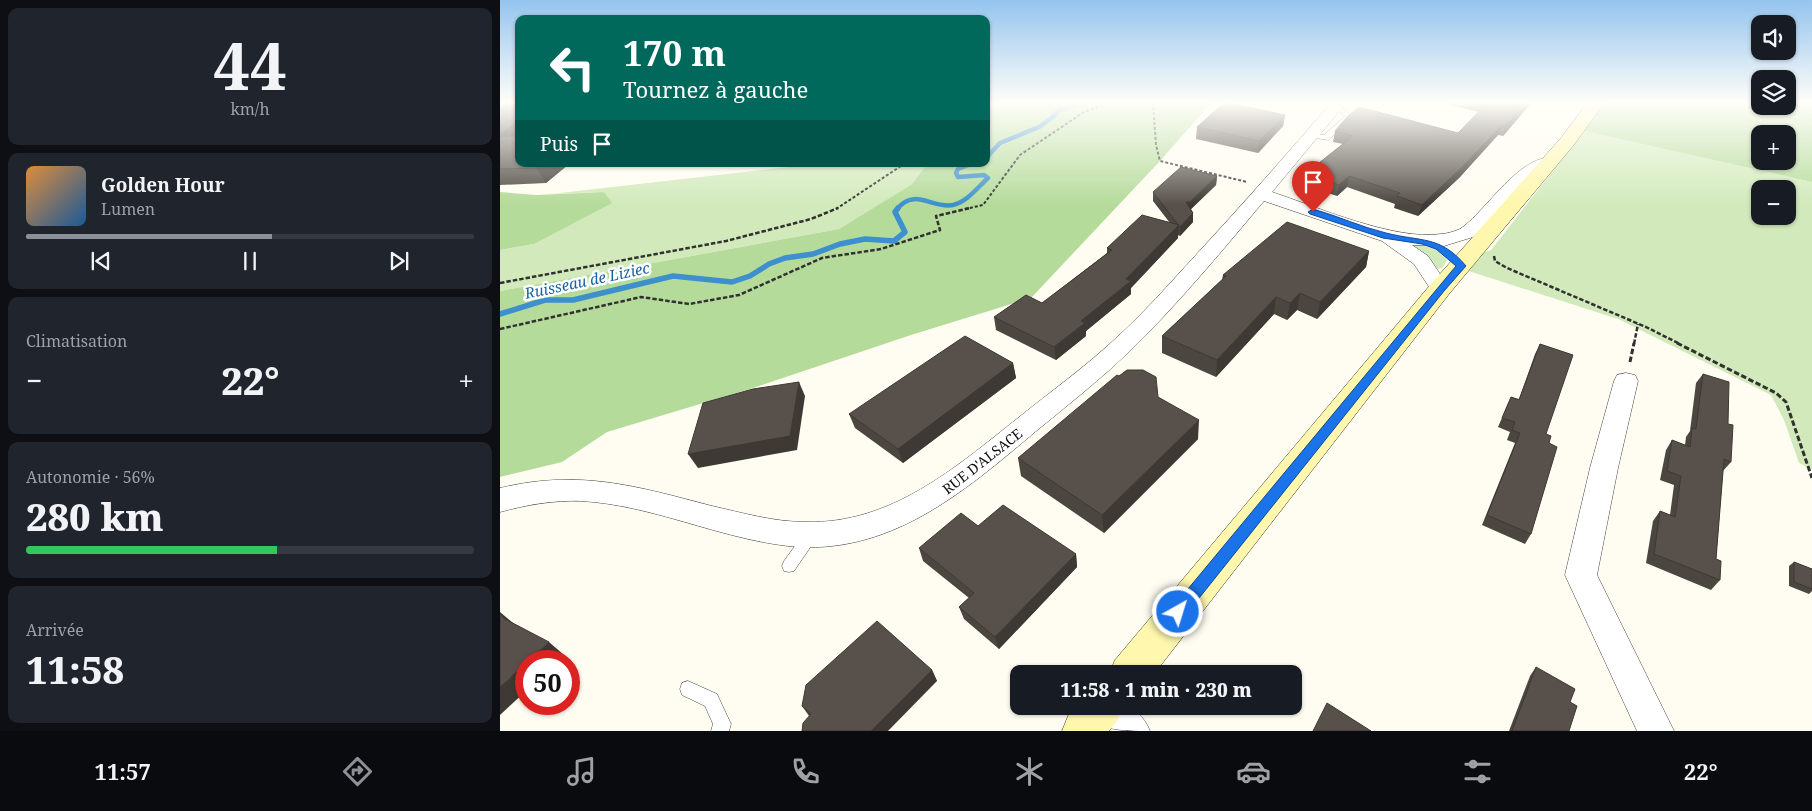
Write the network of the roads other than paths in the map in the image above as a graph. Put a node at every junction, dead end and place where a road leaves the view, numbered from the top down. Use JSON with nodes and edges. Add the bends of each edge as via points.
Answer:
{"nodes":[{"id":1,"x":1310,"y":136,"type":"edge"},
{"id":2,"x":1570,"y":136,"type":"edge"},
{"id":3,"x":1550,"y":162,"type":"junction"},
{"id":4,"x":1263,"y":191,"type":"junction"},
{"id":5,"x":1386,"y":236,"type":"junction"},
{"id":6,"x":1424,"y":241,"type":"junction"},
{"id":7,"x":1451,"y":277,"type":"junction"},
{"id":8,"x":1626,"y":381,"type":"road end"},
{"id":9,"x":500,"y":500,"type":"edge"},
{"id":10,"x":811,"y":535,"type":"junction"},
{"id":11,"x":789,"y":566,"type":"dead end"},
{"id":12,"x":1136,"y":665,"type":"edge"},
{"id":13,"x":688,"y":689,"type":"dead end"},
{"id":14,"x":720,"y":731,"type":"edge"},
{"id":15,"x":1656,"y":731,"type":"edge"}],
"edges":[{"from":1,"to":4,"type":"street","name":"RUE D'ALSACE"},
{"from":2,"to":3,"type":"main road"},
{"from":3,"to":6,"type":"street","via":[[1533,168],[1466,233],[1444,240]]},
{"from":3,"to":7,"type":"main road"},
{"from":4,"to":5,"type":"street"},
{"from":4,"to":10,"type":"street","name":"RUE D'ALSACE","via":[[1162,305],[1112,355],[954,485],[894,518],[852,530]]},
{"from":5,"to":6,"type":"street"},
{"from":5,"to":7,"type":"street"},
{"from":6,"to":7,"type":"street","via":[[1440,247]]},
{"from":7,"to":12,"type":"main road"},
{"from":8,"to":15,"type":"street","via":[[1581,575]]},
{"from":9,"to":10,"type":"street","name":"RUE D'ALSACE","via":[[526,494],[581,490],[610,493],[779,534]]},
{"from":10,"to":11,"type":"lane"},
{"from":13,"to":14,"type":"lane","via":[[711,700],[722,724]]}]}
